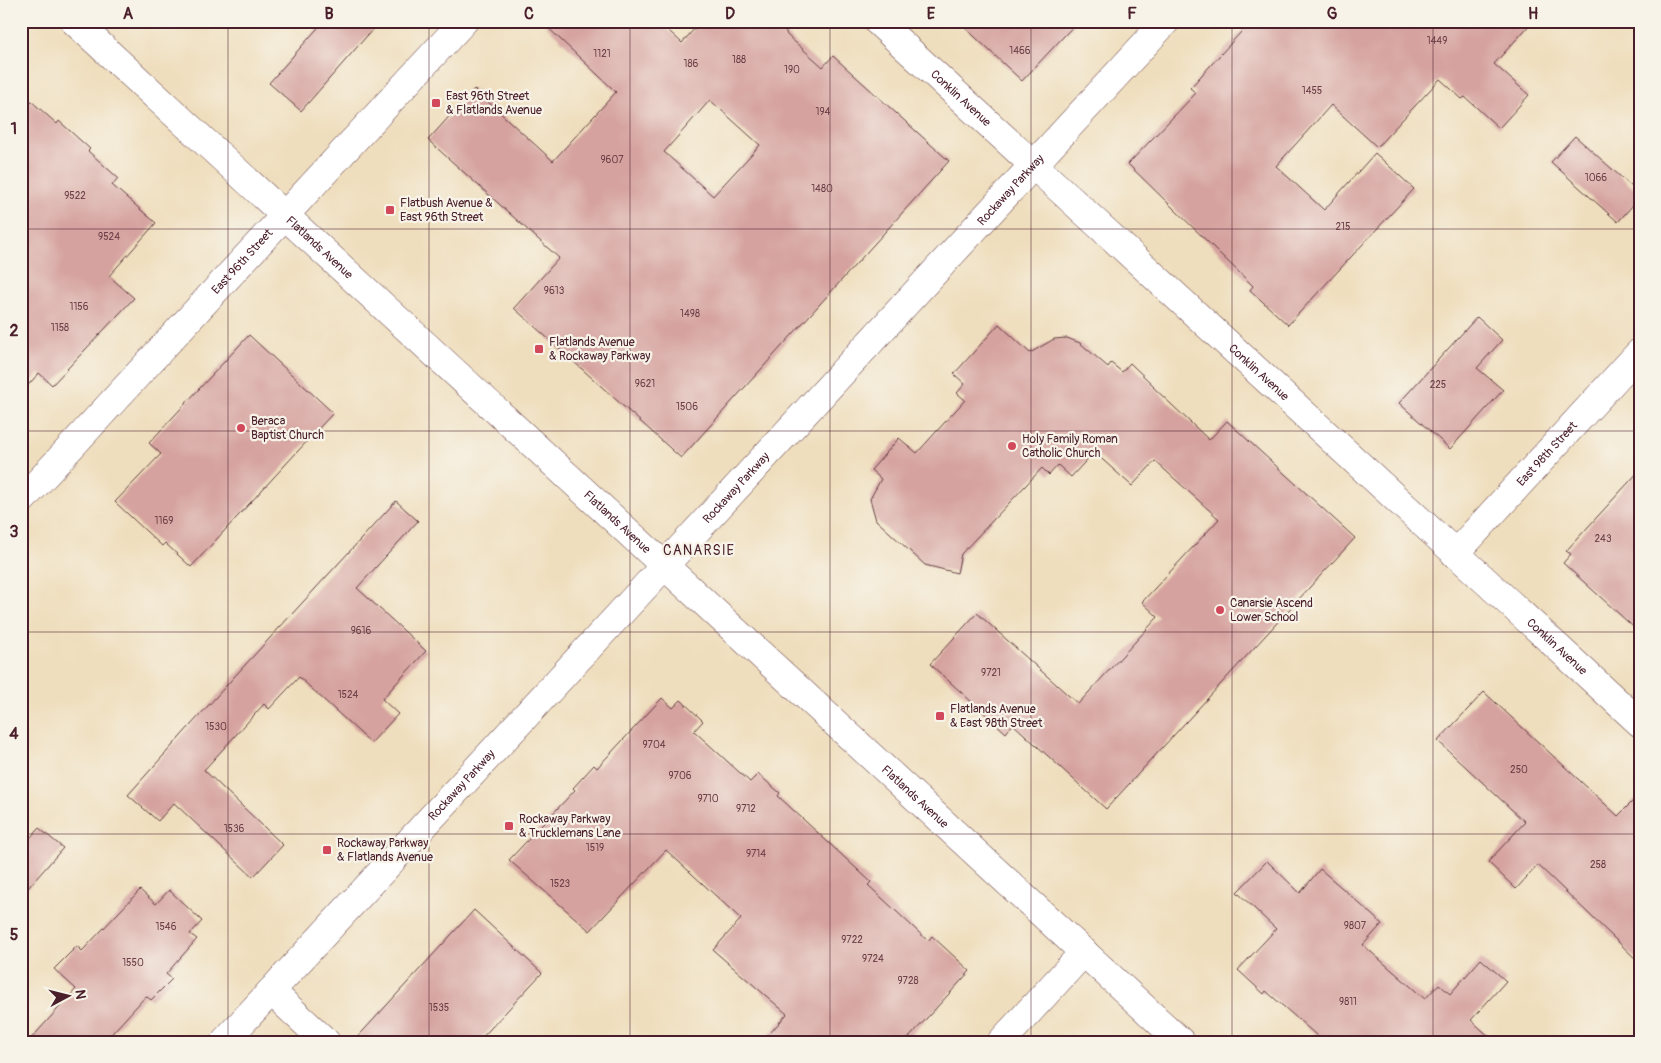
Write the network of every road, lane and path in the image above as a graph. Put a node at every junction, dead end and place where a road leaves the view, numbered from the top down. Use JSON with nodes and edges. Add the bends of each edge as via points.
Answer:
{"nodes":[{"id":1,"x":74,"y":21,"type":"edge"},
{"id":2,"x":464,"y":21,"type":"edge"},
{"id":3,"x":877,"y":21,"type":"edge"},
{"id":4,"x":1166,"y":21,"type":"edge"},
{"id":5,"x":1034,"y":166,"type":"junction"},
{"id":6,"x":285,"y":215,"type":"junction"},
{"id":7,"x":1640,"y":352,"type":"edge"},
{"id":8,"x":21,"y":501,"type":"edge"},
{"id":9,"x":1455,"y":554,"type":"junction"},
{"id":10,"x":665,"y":565,"type":"junction"},
{"id":11,"x":1640,"y":723,"type":"edge"},
{"id":12,"x":1084,"y":952,"type":"junction"},
{"id":13,"x":271,"y":991,"type":"junction"},
{"id":14,"x":224,"y":1042,"type":"edge"},
{"id":15,"x":326,"y":1042,"type":"edge"},
{"id":16,"x":1002,"y":1042,"type":"edge"},
{"id":17,"x":1181,"y":1042,"type":"edge"}],
"edges":[{"from":1,"to":6,"type":"street","name":"Flatlands Avenue"},
{"from":2,"to":6,"type":"street","name":"East 96th Street"},
{"from":3,"to":5,"type":"street","name":"Conklin Avenue"},
{"from":4,"to":5,"type":"street","name":"Rockaway Parkway"},
{"from":5,"to":9,"type":"street","name":"Conklin Avenue"},
{"from":5,"to":10,"type":"street","name":"Rockaway Parkway"},
{"from":6,"to":8,"type":"street","name":"East 96th Street"},
{"from":6,"to":10,"type":"street","name":"Flatlands Avenue"},
{"from":7,"to":9,"type":"street","name":"East 98th Street"},
{"from":9,"to":11,"type":"street","name":"Conklin Avenue"},
{"from":10,"to":12,"type":"street","name":"Flatlands Avenue"},
{"from":10,"to":13,"type":"street","name":"Rockaway Parkway"},
{"from":12,"to":16,"type":"street"},
{"from":12,"to":17,"type":"street","name":"Flatlands Avenue"},
{"from":13,"to":14,"type":"street","name":"Rockaway Parkway"},
{"from":13,"to":15,"type":"street"}]}
